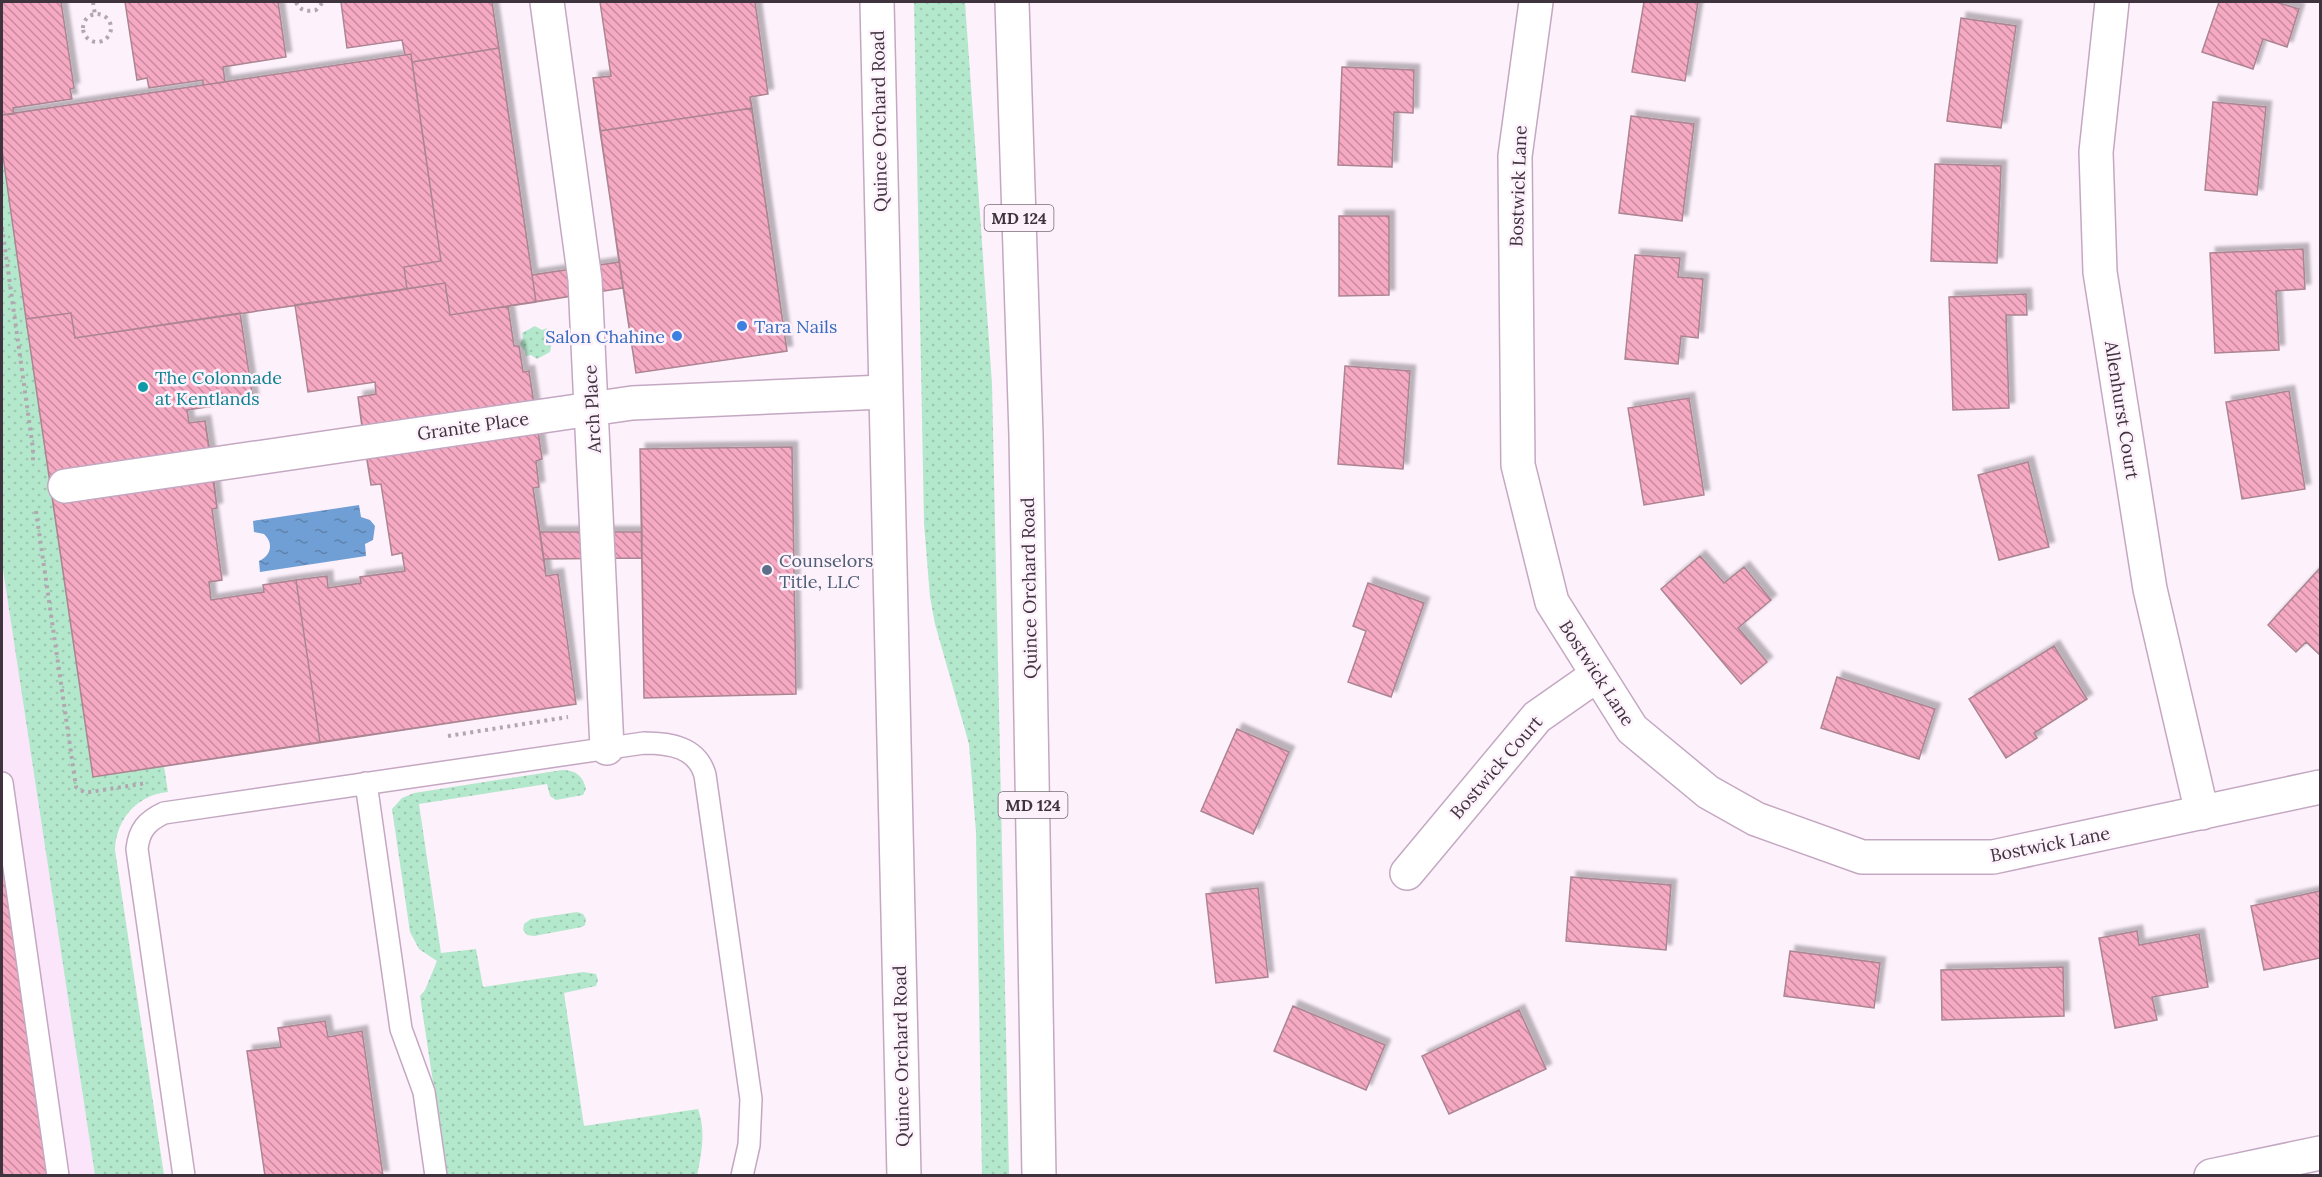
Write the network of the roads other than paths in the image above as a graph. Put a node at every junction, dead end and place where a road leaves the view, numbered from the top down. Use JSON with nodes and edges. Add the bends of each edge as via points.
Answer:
{"nodes":[{"id":1,"x":547,"y":2,"type":"edge"},
{"id":2,"x":877,"y":2,"type":"edge"},
{"id":3,"x":1012,"y":2,"type":"edge"},
{"id":4,"x":1536,"y":2,"type":"edge"},
{"id":5,"x":2112,"y":2,"type":"edge"},
{"id":6,"x":884,"y":392,"type":"junction"},
{"id":7,"x":592,"y":409,"type":"junction"},
{"id":8,"x":65,"y":486,"type":"dead end"},
{"id":9,"x":1597,"y":675,"type":"junction"},
{"id":10,"x":607,"y":748,"type":"junction"},
{"id":11,"x":2,"y":783,"type":"edge"},
{"id":12,"x":366,"y":783,"type":"junction"},
{"id":13,"x":2320,"y":787,"type":"edge"},
{"id":14,"x":2202,"y":813,"type":"junction"},
{"id":15,"x":1407,"y":873,"type":"dead end"},
{"id":16,"x":2320,"y":1153,"type":"edge"},
{"id":17,"x":58,"y":1176,"type":"edge"},
{"id":18,"x":184,"y":1176,"type":"edge"},
{"id":19,"x":436,"y":1176,"type":"edge"},
{"id":20,"x":742,"y":1176,"type":"edge"},
{"id":21,"x":904,"y":1176,"type":"edge"},
{"id":22,"x":1039,"y":1176,"type":"edge"},
{"id":23,"x":2211,"y":1176,"type":"edge"}],
"edges":[{"from":1,"to":7,"type":"street","name":"Arch Place","via":[[582,252]]},
{"from":2,"to":6,"type":"street","name":"Quince Orchard Road"},
{"from":3,"to":22,"type":"street","name":"Quince Orchard Road","number":"MD 124","via":[[1026,447]]},
{"from":4,"to":9,"type":"street","name":"Bostwick Lane","via":[[1515,156],[1518,465],[1552,602]]},
{"from":5,"to":14,"type":"street","name":"Allenhurst Court","via":[[2096,152],[2100,272],[2150,589]]},
{"from":6,"to":7,"type":"street","name":"Granite Place","via":[[643,402]]},
{"from":6,"to":21,"type":"street","name":"Quince Orchard Road"},
{"from":7,"to":8,"type":"street","name":"Granite Place"},
{"from":7,"to":10,"type":"street","name":"Arch Place"},
{"from":9,"to":14,"type":"street","name":"Bostwick Lane","via":[[1632,729],[1708,792],[1756,819],[1862,857],[1993,857]]},
{"from":9,"to":15,"type":"street","name":"Bostwick Court","via":[[1537,717]]},
{"from":10,"to":12,"type":"lane"},
{"from":10,"to":20,"type":"lane","via":[[670,744],[694,755],[703,768],[750,1090],[749,1145]]},
{"from":11,"to":17,"type":"lane"},
{"from":12,"to":18,"type":"lane","via":[[164,813],[148,823],[138,838]]},
{"from":12,"to":19,"type":"lane","via":[[401,1029],[424,1092]]},
{"from":13,"to":14,"type":"street","name":"Bostwick Lane"},
{"from":16,"to":23,"type":"street"}]}
